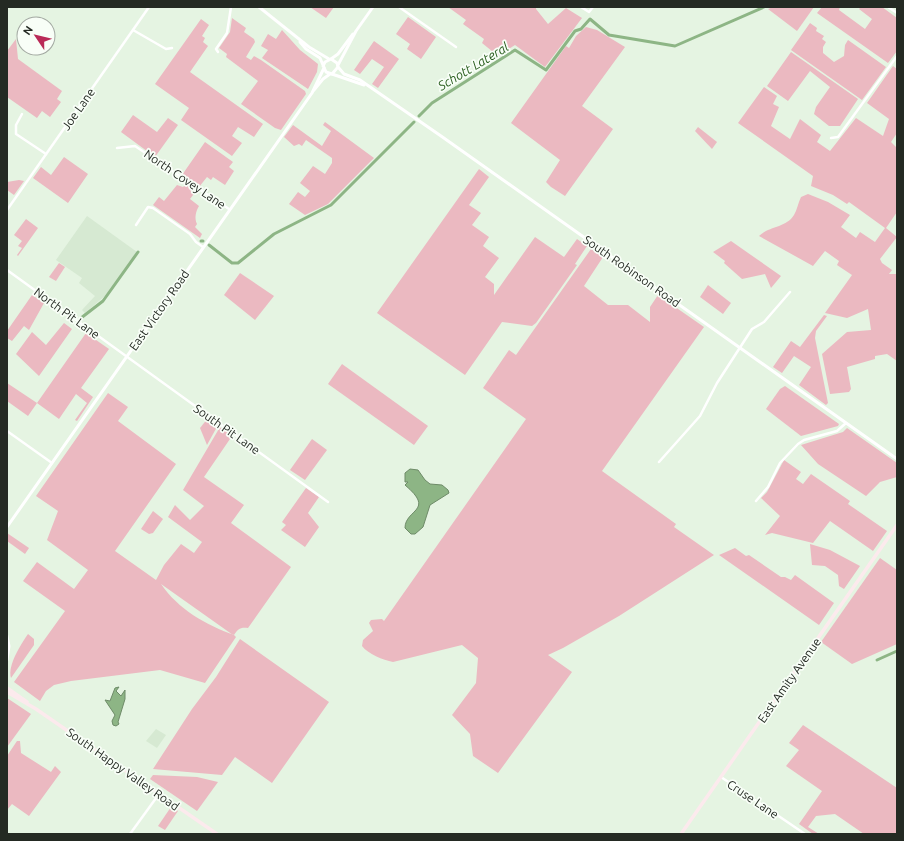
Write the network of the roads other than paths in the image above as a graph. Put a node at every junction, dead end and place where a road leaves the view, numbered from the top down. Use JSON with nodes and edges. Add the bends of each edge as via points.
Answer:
{"nodes":[{"id":1,"x":149,"y":7,"type":"edge"},
{"id":2,"x":231,"y":7,"type":"edge"},
{"id":3,"x":259,"y":7,"type":"edge"},
{"id":4,"x":372,"y":7,"type":"edge"},
{"id":5,"x":399,"y":7,"type":"edge"},
{"id":6,"x":581,"y":7,"type":"edge"},
{"id":7,"x":592,"y":7,"type":"edge"},
{"id":8,"x":888,"y":7,"type":"edge"},
{"id":9,"x":897,"y":13,"type":"edge"},
{"id":10,"x":133,"y":30,"type":"junction"},
{"id":11,"x":356,"y":31,"type":"junction"},
{"id":12,"x":298,"y":39,"type":"junction"},
{"id":13,"x":456,"y":47,"type":"dead end"},
{"id":14,"x":172,"y":48,"type":"dead end"},
{"id":15,"x":218,"y":52,"type":"dead end"},
{"id":16,"x":897,"y":56,"type":"edge"},
{"id":17,"x":330,"y":59,"type":"junction"},
{"id":18,"x":338,"y":66,"type":"junction"},
{"id":19,"x":324,"y":67,"type":"junction"},
{"id":20,"x":331,"y":74,"type":"junction"},
{"id":21,"x":366,"y":85,"type":"junction"},
{"id":22,"x":312,"y":93,"type":"junction"},
{"id":23,"x":22,"y":114,"type":"dead end"},
{"id":24,"x":831,"y":138,"type":"dead end"},
{"id":25,"x":117,"y":148,"type":"dead end"},
{"id":26,"x":46,"y":154,"type":"junction"},
{"id":27,"x":7,"y":210,"type":"edge"},
{"id":28,"x":229,"y":210,"type":"junction"},
{"id":29,"x":136,"y":225,"type":"dead end"},
{"id":30,"x":203,"y":247,"type":"junction"},
{"id":31,"x":7,"y":270,"type":"edge"},
{"id":32,"x":790,"y":292,"type":"dead end"},
{"id":33,"x":741,"y":348,"type":"junction"},
{"id":34,"x":126,"y":357,"type":"junction"},
{"id":35,"x":846,"y":423,"type":"junction"},
{"id":36,"x":7,"y":431,"type":"edge"},
{"id":37,"x":897,"y":459,"type":"edge"},
{"id":38,"x":659,"y":462,"type":"dead end"},
{"id":39,"x":52,"y":463,"type":"junction"},
{"id":40,"x":756,"y":501,"type":"dead end"},
{"id":41,"x":328,"y":502,"type":"dead end"},
{"id":42,"x":897,"y":525,"type":"edge"},
{"id":43,"x":7,"y":526,"type":"edge"},
{"id":44,"x":7,"y":636,"type":"edge"},
{"id":45,"x":8,"y":652,"type":"edge"},
{"id":46,"x":7,"y":660,"type":"edge"},
{"id":47,"x":7,"y":688,"type":"edge"},
{"id":48,"x":7,"y":692,"type":"edge"},
{"id":49,"x":29,"y":704,"type":"junction"},
{"id":50,"x":721,"y":777,"type":"junction"},
{"id":51,"x":159,"y":793,"type":"junction"},
{"id":52,"x":130,"y":834,"type":"edge"},
{"id":53,"x":216,"y":834,"type":"edge"},
{"id":54,"x":681,"y":834,"type":"edge"},
{"id":55,"x":805,"y":834,"type":"edge"}],
"edges":[{"from":1,"to":10,"type":"street","name":"Joe Lane"},
{"from":2,"to":15,"type":"street","via":[[227,33],[216,49]]},
{"from":3,"to":12,"type":"street"},
{"from":4,"to":11,"type":"street"},
{"from":5,"to":13,"type":"street"},
{"from":6,"to":7,"type":"street","via":[[589,12]]},
{"from":8,"to":9,"type":"street"},
{"from":10,"to":14,"type":"street","via":[[166,48]]},
{"from":10,"to":26,"type":"street","name":"Joe Lane"},
{"from":11,"to":17,"type":"street","via":[[338,54]]},
{"from":11,"to":18,"type":"street"},
{"from":12,"to":17,"type":"street"},
{"from":12,"to":19,"type":"street","via":[[306,49],[320,58]]},
{"from":16,"to":24,"type":"street","via":[[838,137]]},
{"from":17,"to":18,"type":"street","via":[[336,61]]},
{"from":17,"to":19,"type":"street","via":[[325,62]]},
{"from":18,"to":20,"type":"street"},
{"from":18,"to":21,"type":"street","name":"South Robinson Road","via":[[344,74]]},
{"from":19,"to":20,"type":"street"},
{"from":19,"to":22,"type":"street","name":"East Victory Road"},
{"from":20,"to":21,"type":"street","name":"South Robinson Road"},
{"from":20,"to":22,"type":"street","name":"East Victory Road"},
{"from":21,"to":33,"type":"street","name":"South Robinson Road"},
{"from":22,"to":28,"type":"street","name":"East Victory Road"},
{"from":23,"to":26,"type":"street","via":[[16,126],[16,134]]},
{"from":25,"to":28,"type":"street","name":"North Covey Lane","via":[[135,146]]},
{"from":26,"to":27,"type":"street","name":"Joe Lane"},
{"from":28,"to":30,"type":"street","name":"East Victory Road"},
{"from":29,"to":30,"type":"street","via":[[148,207],[153,208],[190,234]]},
{"from":30,"to":34,"type":"street","name":"East Victory Road"},
{"from":31,"to":34,"type":"street","name":"North Pit Lane"},
{"from":32,"to":33,"type":"street","via":[[764,322],[752,329]]},
{"from":33,"to":35,"type":"street","name":"South Robinson Road"},
{"from":33,"to":38,"type":"street","via":[[717,383],[700,416]]},
{"from":34,"to":39,"type":"street","name":"East Victory Road"},
{"from":34,"to":41,"type":"street","name":"South Pit Lane"},
{"from":35,"to":37,"type":"street","name":"South Robinson Road"},
{"from":35,"to":40,"type":"street","via":[[837,431],[798,444],[783,459],[768,487]]},
{"from":36,"to":39,"type":"street"},
{"from":39,"to":43,"type":"street","name":"East Victory Road"},
{"from":42,"to":50,"type":"main road","name":"East Amity Avenue"},
{"from":44,"to":45,"type":"street"},
{"from":45,"to":46,"type":"street"},
{"from":47,"to":49,"type":"main road"},
{"from":48,"to":49,"type":"main road"},
{"from":49,"to":51,"type":"main road","name":"South Happy Valley Road"},
{"from":50,"to":54,"type":"main road","name":"East Amity Avenue"},
{"from":50,"to":55,"type":"street","name":"Cruse Lane"},
{"from":51,"to":52,"type":"street"},
{"from":51,"to":53,"type":"main road","name":"South Happy Valley Road"}]}
